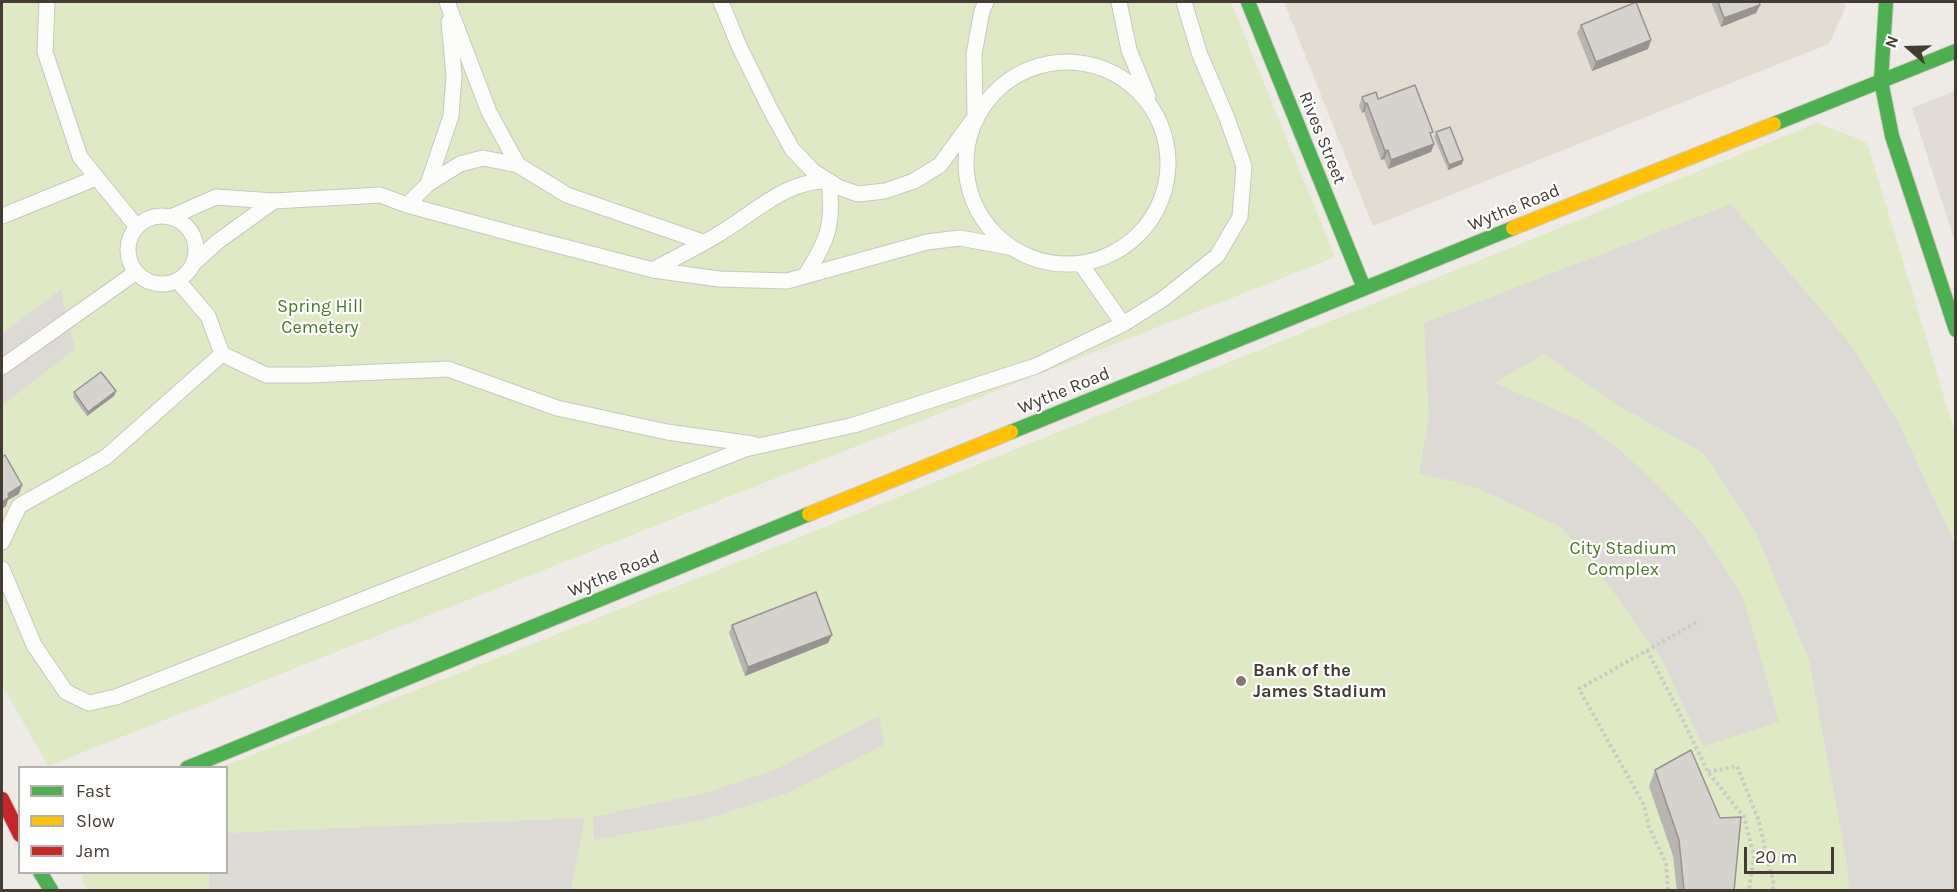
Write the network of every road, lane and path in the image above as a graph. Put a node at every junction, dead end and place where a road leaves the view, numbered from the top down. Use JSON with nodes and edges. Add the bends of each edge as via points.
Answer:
{"nodes":[{"id":1,"x":47,"y":2,"type":"edge"},
{"id":2,"x":447,"y":2,"type":"edge"},
{"id":3,"x":721,"y":2,"type":"edge"},
{"id":4,"x":986,"y":2,"type":"edge"},
{"id":5,"x":1119,"y":2,"type":"edge"},
{"id":6,"x":1184,"y":2,"type":"edge"},
{"id":7,"x":1248,"y":2,"type":"edge"},
{"id":8,"x":1886,"y":2,"type":"edge"},
{"id":9,"x":1956,"y":51,"type":"edge"},
{"id":10,"x":1881,"y":81,"type":"junction"},
{"id":11,"x":1155,"y":110,"type":"junction"},
{"id":12,"x":975,"y":117,"type":"junction"},
{"id":13,"x":518,"y":165,"type":"junction"},
{"id":14,"x":96,"y":178,"type":"junction"},
{"id":15,"x":828,"y":181,"type":"junction"},
{"id":16,"x":428,"y":184,"type":"junction"},
{"id":17,"x":274,"y":201,"type":"junction"},
{"id":18,"x":407,"y":205,"type":"junction"},
{"id":19,"x":2,"y":216,"type":"edge"},
{"id":20,"x":171,"y":217,"type":"junction"},
{"id":21,"x":137,"y":227,"type":"junction"},
{"id":22,"x":703,"y":242,"type":"junction"},
{"id":23,"x":1009,"y":247,"type":"junction"},
{"id":24,"x":194,"y":264,"type":"junction"},
{"id":25,"x":1081,"y":264,"type":"junction"},
{"id":26,"x":653,"y":270,"type":"junction"},
{"id":27,"x":135,"y":273,"type":"junction"},
{"id":28,"x":805,"y":276,"type":"junction"},
{"id":29,"x":178,"y":281,"type":"junction"},
{"id":30,"x":1364,"y":288,"type":"junction"},
{"id":31,"x":1123,"y":324,"type":"junction"},
{"id":32,"x":1956,"y":330,"type":"edge"},
{"id":33,"x":222,"y":354,"type":"junction"},
{"id":34,"x":2,"y":367,"type":"edge"},
{"id":35,"x":762,"y":445,"type":"junction"},
{"id":36,"x":2,"y":543,"type":"edge"},
{"id":37,"x":2,"y":569,"type":"edge"},
{"id":38,"x":1696,"y":622,"type":"dead end"},
{"id":39,"x":1647,"y":650,"type":"junction"},
{"id":40,"x":192,"y":766,"type":"edge"},
{"id":41,"x":1708,"y":772,"type":"junction"},
{"id":42,"x":2,"y":799,"type":"edge"},
{"id":43,"x":17,"y":835,"type":"edge"},
{"id":44,"x":41,"y":874,"type":"edge"},
{"id":45,"x":51,"y":891,"type":"edge"},
{"id":46,"x":1668,"y":891,"type":"edge"},
{"id":47,"x":1749,"y":891,"type":"edge"},
{"id":48,"x":1773,"y":891,"type":"edge"}],
"edges":[{"from":1,"to":14,"type":"lane","via":[[45,52],[80,157]]},
{"from":2,"to":13,"type":"lane","via":[[489,112]]},
{"from":2,"to":16,"type":"lane","via":[[454,75],[452,116]]},
{"from":3,"to":15,"type":"lane","via":[[792,149]]},
{"from":4,"to":12,"type":"lane","via":[[974,54]]},
{"from":5,"to":11,"type":"lane","via":[[1128,50]]},
{"from":6,"to":31,"type":"lane","via":[[1200,55],[1244,166],[1240,217],[1217,256],[1163,299]]},
{"from":7,"to":30,"type":"street","name":"Rives Street"},
{"from":8,"to":10,"type":"street"},
{"from":9,"to":10,"type":"street","name":"Wythe Road"},
{"from":10,"to":30,"type":"street","name":"Wythe Road"},
{"from":10,"to":32,"type":"street","via":[[1892,136]]},
{"from":11,"to":12,"type":"lane","via":[[1133,85],[1107,69],[1077,61],[1046,62],[1017,73],[993,92]]},
{"from":11,"to":25,"type":"lane","via":[[1166,141],[1168,175],[1158,207],[1139,234],[1113,254]]},
{"from":12,"to":15,"type":"lane","via":[[940,165],[914,181],[885,192],[858,194]]},
{"from":12,"to":23,"type":"lane","via":[[966,145],[968,184],[987,227]]},
{"from":13,"to":16,"type":"lane","via":[[483,158],[460,164]]},
{"from":13,"to":22,"type":"lane","via":[[567,195]]},
{"from":14,"to":19,"type":"lane"},
{"from":14,"to":21,"type":"lane"},
{"from":15,"to":22,"type":"lane","via":[[790,188]]},
{"from":15,"to":28,"type":"lane","via":[[830,229]]},
{"from":16,"to":18,"type":"lane"},
{"from":17,"to":18,"type":"lane","via":[[380,195]]},
{"from":17,"to":20,"type":"lane","via":[[216,197]]},
{"from":17,"to":24,"type":"lane"},
{"from":18,"to":26,"type":"lane"},
{"from":20,"to":21,"type":"lane","via":[[152,217]]},
{"from":20,"to":24,"type":"lane","via":[[190,230],[195,241]]},
{"from":21,"to":27,"type":"lane","via":[[127,254]]},
{"from":22,"to":26,"type":"lane"},
{"from":23,"to":25,"type":"lane","via":[[1043,262]]},
{"from":23,"to":28,"type":"lane","via":[[960,238],[927,242]]},
{"from":24,"to":29,"type":"lane"},
{"from":25,"to":31,"type":"lane"},
{"from":26,"to":28,"type":"lane","via":[[719,279],[787,281]]},
{"from":27,"to":29,"type":"lane","via":[[155,285]]},
{"from":27,"to":34,"type":"lane"},
{"from":29,"to":33,"type":"lane","via":[[208,316]]},
{"from":30,"to":40,"type":"street","name":"Wythe Road"},
{"from":31,"to":35,"type":"lane","via":[[1036,366],[854,425]]},
{"from":33,"to":35,"type":"lane","via":[[266,375],[448,369],[557,408],[667,432]]},
{"from":33,"to":36,"type":"lane","via":[[106,457],[19,506]]},
{"from":35,"to":37,"type":"lane","via":[[116,697],[89,703],[66,692],[34,645]]},
{"from":38,"to":39,"type":"path"},
{"from":39,"to":41,"type":"path"},
{"from":39,"to":46,"type":"path","via":[[1579,689],[1644,805],[1649,827],[1666,863]]},
{"from":41,"to":47,"type":"path","via":[[1744,817],[1754,857]]},
{"from":41,"to":48,"type":"path","via":[[1737,766],[1758,819]]},
{"from":42,"to":43,"type":"street"},
{"from":44,"to":45,"type":"street"}]}
